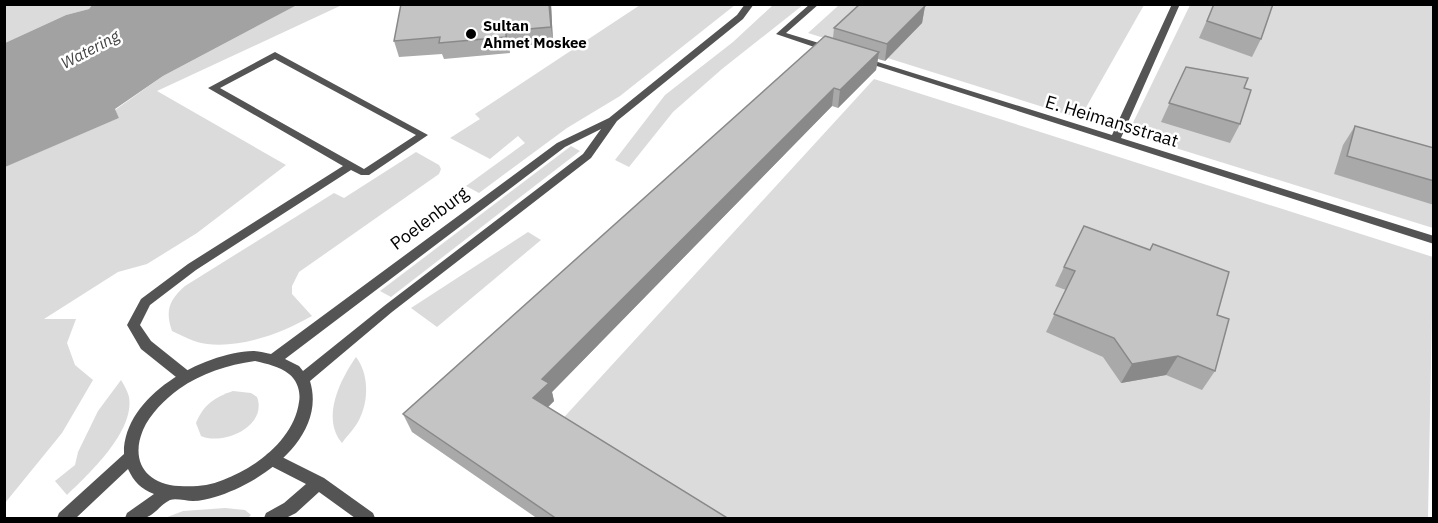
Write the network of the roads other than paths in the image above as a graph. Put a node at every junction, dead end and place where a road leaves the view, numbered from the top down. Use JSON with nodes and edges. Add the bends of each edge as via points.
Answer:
{"nodes":[{"id":1,"x":750,"y":4,"type":"edge"},
{"id":2,"x":815,"y":4,"type":"edge"},
{"id":3,"x":1176,"y":4,"type":"edge"},
{"id":4,"x":837,"y":52,"type":"edge"},
{"id":5,"x":848,"y":55,"type":"edge"},
{"id":6,"x":612,"y":120,"type":"junction"},
{"id":7,"x":1115,"y":139,"type":"junction"},
{"id":8,"x":351,"y":166,"type":"junction"},
{"id":9,"x":1434,"y":240,"type":"edge"},
{"id":10,"x":275,"y":359,"type":"junction"},
{"id":11,"x":186,"y":377,"type":"junction"},
{"id":12,"x":303,"y":379,"type":"junction"},
{"id":13,"x":130,"y":458,"type":"junction"},
{"id":14,"x":272,"y":459,"type":"junction"},
{"id":15,"x":319,"y":483,"type":"junction"},
{"id":16,"x":168,"y":493,"type":"junction"},
{"id":17,"x":65,"y":519,"type":"edge"},
{"id":18,"x":133,"y":519,"type":"edge"},
{"id":19,"x":272,"y":519,"type":"edge"},
{"id":20,"x":367,"y":519,"type":"edge"}],
"edges":[{"from":1,"to":6,"type":"street","name":"Poelenburg","via":[[740,17]]},
{"from":2,"to":4,"type":"street","via":[[780,33]]},
{"from":3,"to":7,"type":"street"},
{"from":5,"to":7,"type":"street","name":"E. Heimansstraat"},
{"from":6,"to":10,"type":"street","name":"Poelenburg","via":[[561,145]]},
{"from":6,"to":12,"type":"street","name":"Poelenburg","via":[[587,156]]},
{"from":7,"to":9,"type":"street","name":"E. Heimansstraat"},
{"from":8,"to":8,"type":"street","via":[[365,173],[423,135],[275,55],[213,88]]},
{"from":8,"to":11,"type":"street","via":[[192,267],[145,302],[133,325],[146,345]]},
{"from":10,"to":11,"type":"street","via":[[232,359]]},
{"from":10,"to":12,"type":"street","via":[[291,366]]},
{"from":11,"to":13,"type":"street","via":[[162,394],[144,415],[133,436]]},
{"from":12,"to":14,"type":"street","via":[[306,408],[300,425]]},
{"from":13,"to":16,"type":"street","via":[[138,476],[151,488]]},
{"from":13,"to":17,"type":"street"},
{"from":14,"to":15,"type":"street"},
{"from":14,"to":16,"type":"street","via":[[223,487],[196,494]]},
{"from":15,"to":19,"type":"street"},
{"from":15,"to":20,"type":"street"},
{"from":16,"to":18,"type":"street"}]}
